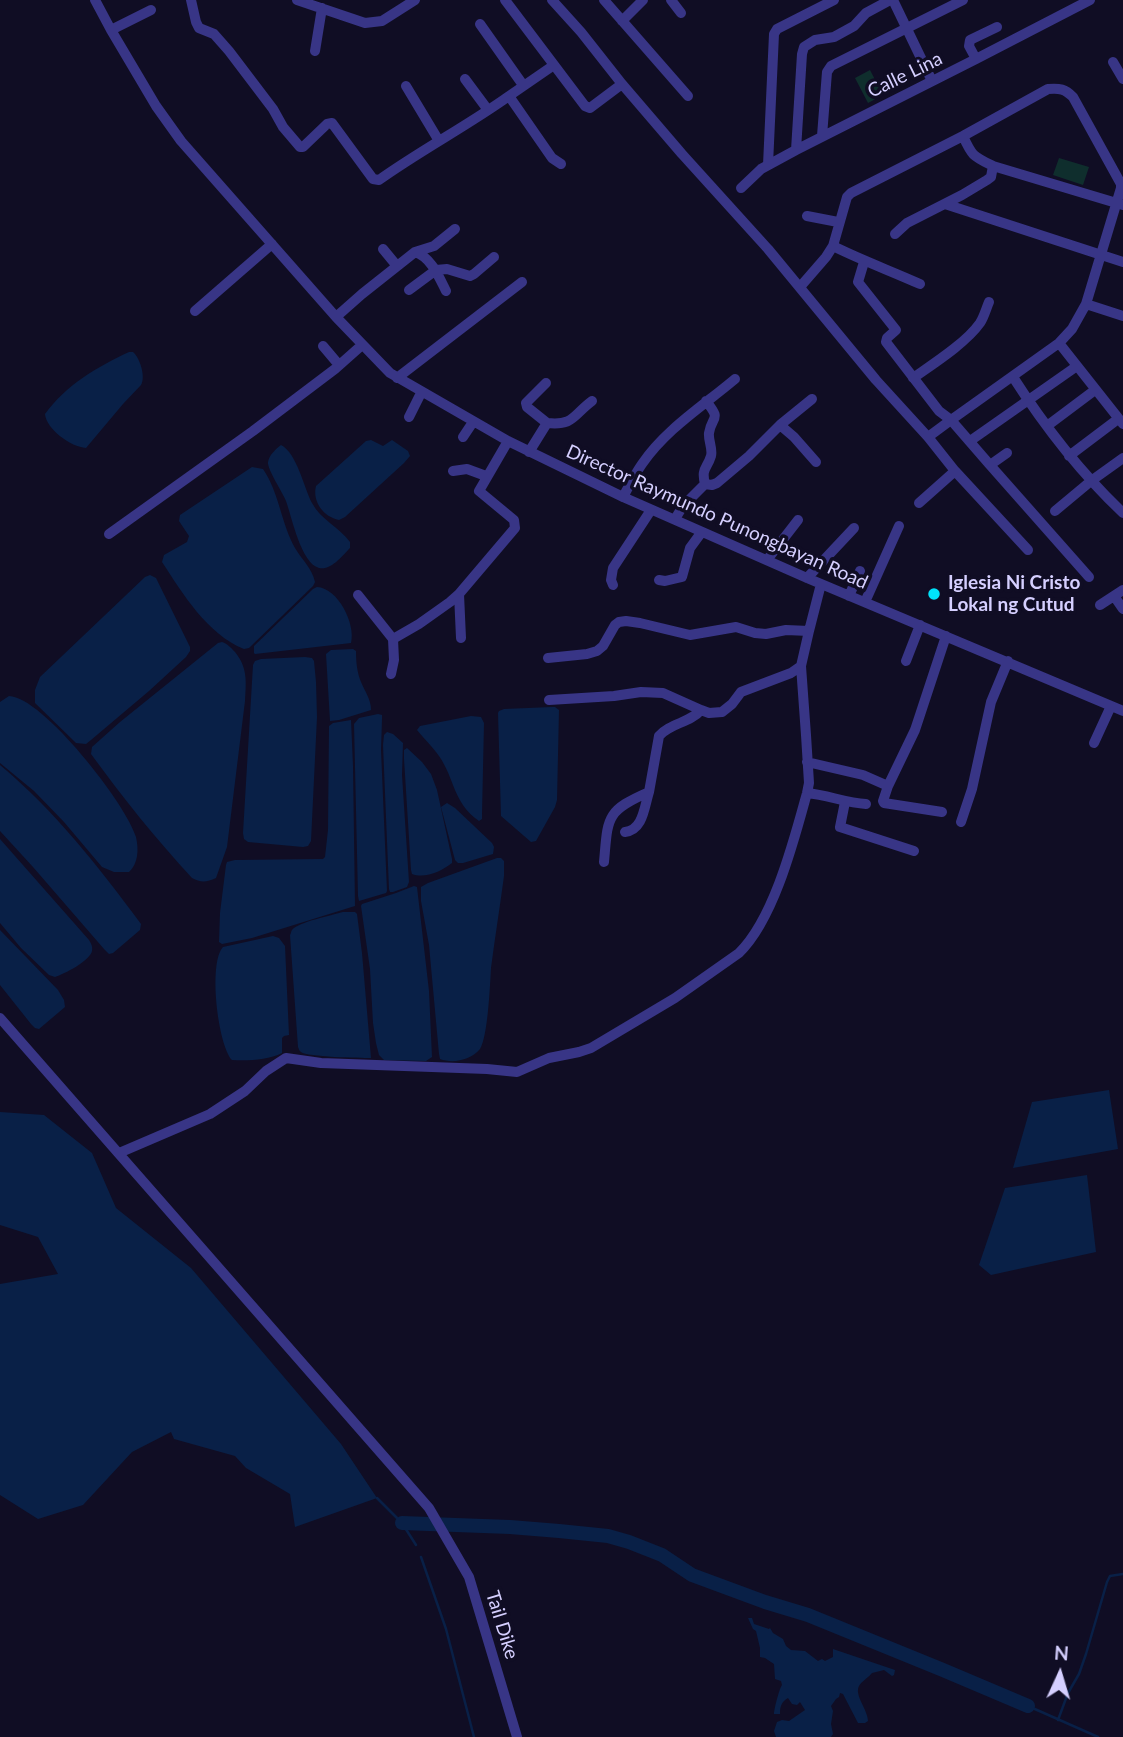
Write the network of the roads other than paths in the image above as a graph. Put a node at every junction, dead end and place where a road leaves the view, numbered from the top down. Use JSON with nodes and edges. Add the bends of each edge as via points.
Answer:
{"nodes":[{"id":1,"x":95,"y":0,"type":"edge"},
{"id":2,"x":191,"y":0,"type":"edge"},
{"id":3,"x":297,"y":0,"type":"edge"},
{"id":4,"x":415,"y":0,"type":"edge"},
{"id":5,"x":505,"y":0,"type":"edge"},
{"id":6,"x":552,"y":0,"type":"edge"},
{"id":7,"x":604,"y":0,"type":"edge"},
{"id":8,"x":643,"y":0,"type":"edge"},
{"id":9,"x":671,"y":0,"type":"edge"},
{"id":10,"x":834,"y":0,"type":"edge"},
{"id":11,"x":892,"y":0,"type":"edge"},
{"id":12,"x":963,"y":0,"type":"edge"},
{"id":13,"x":1085,"y":1,"type":"edge"},
{"id":14,"x":322,"y":8,"type":"junction"},
{"id":15,"x":151,"y":10,"type":"dead end"},
{"id":16,"x":681,"y":13,"type":"dead end"},
{"id":17,"x":622,"y":22,"type":"junction"},
{"id":18,"x":480,"y":24,"type":"dead end"},
{"id":19,"x":906,"y":27,"type":"junction"},
{"id":20,"x":997,"y":27,"type":"dead end"},
{"id":21,"x":111,"y":30,"type":"junction"},
{"id":22,"x":315,"y":51,"type":"dead end"},
{"id":23,"x":976,"y":60,"type":"junction"},
{"id":24,"x":1113,"y":62,"type":"dead end"},
{"id":25,"x":554,"y":65,"type":"junction"},
{"id":26,"x":465,"y":79,"type":"dead end"},
{"id":27,"x":1123,"y":79,"type":"edge"},
{"id":28,"x":932,"y":81,"type":"junction"},
{"id":29,"x":622,"y":84,"type":"junction"},
{"id":30,"x":523,"y":85,"type":"junction"},
{"id":31,"x":406,"y":86,"type":"dead end"},
{"id":32,"x":509,"y":96,"type":"junction"},
{"id":33,"x":688,"y":96,"type":"dead end"},
{"id":34,"x":488,"y":110,"type":"junction"},
{"id":35,"x":822,"y":136,"type":"junction"},
{"id":36,"x":963,"y":136,"type":"junction"},
{"id":37,"x":439,"y":141,"type":"junction"},
{"id":38,"x":796,"y":150,"type":"junction"},
{"id":39,"x":561,"y":164,"type":"dead end"},
{"id":40,"x":768,"y":164,"type":"junction"},
{"id":41,"x":993,"y":166,"type":"junction"},
{"id":42,"x":741,"y":188,"type":"dead end"},
{"id":43,"x":945,"y":204,"type":"junction"},
{"id":44,"x":1120,"y":204,"type":"edge"},
{"id":45,"x":807,"y":216,"type":"dead end"},
{"id":46,"x":838,"y":222,"type":"junction"},
{"id":47,"x":455,"y":229,"type":"dead end"},
{"id":48,"x":895,"y":233,"type":"dead end"},
{"id":49,"x":272,"y":244,"type":"junction"},
{"id":50,"x":833,"y":246,"type":"junction"},
{"id":51,"x":383,"y":249,"type":"dead end"},
{"id":52,"x":415,"y":252,"type":"junction"},
{"id":53,"x":1100,"y":255,"type":"junction"},
{"id":54,"x":494,"y":257,"type":"dead end"},
{"id":55,"x":864,"y":262,"type":"junction"},
{"id":56,"x":1123,"y":262,"type":"edge"},
{"id":57,"x":397,"y":266,"type":"junction"},
{"id":58,"x":436,"y":270,"type":"junction"},
{"id":59,"x":522,"y":282,"type":"dead end"},
{"id":60,"x":920,"y":284,"type":"dead end"},
{"id":61,"x":800,"y":287,"type":"junction"},
{"id":62,"x":409,"y":290,"type":"dead end"},
{"id":63,"x":446,"y":291,"type":"dead end"},
{"id":64,"x":989,"y":302,"type":"dead end"},
{"id":65,"x":1086,"y":304,"type":"junction"},
{"id":66,"x":195,"y":311,"type":"dead end"},
{"id":67,"x":1123,"y":316,"type":"edge"},
{"id":68,"x":336,"y":317,"type":"junction"},
{"id":69,"x":1059,"y":343,"type":"junction"},
{"id":70,"x":362,"y":345,"type":"junction"},
{"id":71,"x":323,"y":346,"type":"dead end"},
{"id":72,"x":339,"y":365,"type":"junction"},
{"id":73,"x":1077,"y":366,"type":"junction"},
{"id":74,"x":1013,"y":377,"type":"junction"},
{"id":75,"x":397,"y":378,"type":"junction"},
{"id":76,"x":913,"y":378,"type":"junction"},
{"id":77,"x":735,"y":379,"type":"dead end"},
{"id":78,"x":546,"y":383,"type":"dead end"},
{"id":79,"x":1095,"y":390,"type":"junction"},
{"id":80,"x":421,"y":393,"type":"junction"},
{"id":81,"x":812,"y":399,"type":"dead end"},
{"id":82,"x":1028,"y":400,"type":"junction"},
{"id":83,"x":592,"y":401,"type":"dead end"},
{"id":84,"x":706,"y":401,"type":"junction"},
{"id":85,"x":409,"y":417,"type":"dead end"},
{"id":86,"x":951,"y":420,"type":"junction"},
{"id":87,"x":473,"y":422,"type":"junction"},
{"id":88,"x":1121,"y":422,"type":"edge"},
{"id":89,"x":547,"y":424,"type":"junction"},
{"id":90,"x":780,"y":425,"type":"junction"},
{"id":91,"x":1047,"y":426,"type":"junction"},
{"id":92,"x":463,"y":437,"type":"dead end"},
{"id":93,"x":928,"y":437,"type":"junction"},
{"id":94,"x":508,"y":441,"type":"junction"},
{"id":95,"x":970,"y":441,"type":"junction"},
{"id":96,"x":529,"y":452,"type":"junction"},
{"id":97,"x":1007,"y":453,"type":"dead end"},
{"id":98,"x":1069,"y":456,"type":"junction"},
{"id":99,"x":1123,"y":458,"type":"edge"},
{"id":100,"x":816,"y":462,"type":"dead end"},
{"id":101,"x":990,"y":465,"type":"junction"},
{"id":102,"x":453,"y":471,"type":"dead end"},
{"id":103,"x":955,"y":471,"type":"junction"},
{"id":104,"x":486,"y":476,"type":"junction"},
{"id":105,"x":1091,"y":481,"type":"junction"},
{"id":106,"x":705,"y":484,"type":"junction"},
{"id":107,"x":623,"y":497,"type":"junction"},
{"id":108,"x":919,"y":503,"type":"dead end"},
{"id":109,"x":651,"y":510,"type":"junction"},
{"id":110,"x":1055,"y":511,"type":"dead end"},
{"id":111,"x":1123,"y":513,"type":"edge"},
{"id":112,"x":675,"y":519,"type":"junction"},
{"id":113,"x":798,"y":520,"type":"dead end"},
{"id":114,"x":899,"y":526,"type":"dead end"},
{"id":115,"x":854,"y":528,"type":"dead end"},
{"id":116,"x":701,"y":533,"type":"junction"},
{"id":117,"x":109,"y":534,"type":"dead end"},
{"id":118,"x":1028,"y":550,"type":"dead end"},
{"id":119,"x":767,"y":561,"type":"junction"},
{"id":120,"x":860,"y":571,"type":"dead end"},
{"id":121,"x":1089,"y":577,"type":"dead end"},
{"id":122,"x":807,"y":578,"type":"junction"},
{"id":123,"x":659,"y":580,"type":"dead end"},
{"id":124,"x":821,"y":584,"type":"junction"},
{"id":125,"x":613,"y":585,"type":"dead end"},
{"id":126,"x":1118,"y":593,"type":"edge"},
{"id":127,"x":459,"y":594,"type":"junction"},
{"id":128,"x":358,"y":595,"type":"dead end"},
{"id":129,"x":849,"y":596,"type":"junction"},
{"id":130,"x":864,"y":602,"type":"junction"},
{"id":131,"x":1100,"y":605,"type":"dead end"},
{"id":132,"x":1123,"y":610,"type":"edge"},
{"id":133,"x":920,"y":625,"type":"junction"},
{"id":134,"x":809,"y":631,"type":"junction"},
{"id":135,"x":946,"y":636,"type":"junction"},
{"id":136,"x":461,"y":638,"type":"dead end"},
{"id":137,"x":393,"y":639,"type":"junction"},
{"id":138,"x":548,"y":657,"type":"dead end"},
{"id":139,"x":905,"y":660,"type":"dead end"},
{"id":140,"x":1008,"y":662,"type":"junction"},
{"id":141,"x":801,"y":666,"type":"junction"},
{"id":142,"x":391,"y":674,"type":"dead end"},
{"id":143,"x":548,"y":700,"type":"dead end"},
{"id":144,"x":1111,"y":706,"type":"junction"},
{"id":145,"x":701,"y":710,"type":"junction"},
{"id":146,"x":1123,"y":711,"type":"edge"},
{"id":147,"x":1094,"y":743,"type":"dead end"},
{"id":148,"x":807,"y":762,"type":"junction"},
{"id":149,"x":888,"y":786,"type":"junction"},
{"id":150,"x":649,"y":792,"type":"junction"},
{"id":151,"x":807,"y":793,"type":"junction"},
{"id":152,"x":845,"y":802,"type":"junction"},
{"id":153,"x":866,"y":804,"type":"dead end"},
{"id":154,"x":942,"y":812,"type":"dead end"},
{"id":155,"x":961,"y":822,"type":"dead end"},
{"id":156,"x":625,"y":832,"type":"dead end"},
{"id":157,"x":915,"y":851,"type":"dead end"},
{"id":158,"x":604,"y":862,"type":"dead end"},
{"id":159,"x":0,"y":1018,"type":"edge"},
{"id":160,"x":119,"y":1153,"type":"junction"},
{"id":161,"x":517,"y":1737,"type":"edge"}],
"edges":[{"from":1,"to":21,"type":"street","name":"Director Raymundo Punongbayan Road"},
{"from":2,"to":37,"type":"street","via":[[200,28],[214,34],[229,51],[300,147],[332,123],[373,179],[379,180]]},
{"from":3,"to":14,"type":"street"},
{"from":4,"to":14,"type":"street","via":[[374,23]]},
{"from":5,"to":25,"type":"street"},
{"from":6,"to":29,"type":"street"},
{"from":7,"to":17,"type":"street"},
{"from":8,"to":17,"type":"street"},
{"from":9,"to":16,"type":"street"},
{"from":10,"to":40,"type":"street","via":[[774,34]]},
{"from":11,"to":19,"type":"street"},
{"from":11,"to":38,"type":"street","via":[[834,37],[804,47]]},
{"from":12,"to":19,"type":"street"},
{"from":13,"to":23,"type":"street","name":"Calle Lina"},
{"from":14,"to":22,"type":"street"},
{"from":15,"to":21,"type":"street"},
{"from":17,"to":33,"type":"street"},
{"from":18,"to":30,"type":"street"},
{"from":19,"to":28,"type":"street"},
{"from":19,"to":35,"type":"street","via":[[828,68]]},
{"from":20,"to":23,"type":"street","via":[[970,40]]},
{"from":21,"to":49,"type":"street","name":"Director Raymundo Punongbayan Road","via":[[181,141]]},
{"from":23,"to":28,"type":"street","name":"Calle Lina"},
{"from":24,"to":27,"type":"street"},
{"from":25,"to":29,"type":"street","via":[[590,108]]},
{"from":25,"to":30,"type":"street"},
{"from":26,"to":34,"type":"street"},
{"from":28,"to":35,"type":"street","name":"Calle Lina"},
{"from":29,"to":61,"type":"street"},
{"from":30,"to":32,"type":"street"},
{"from":31,"to":37,"type":"street"},
{"from":32,"to":34,"type":"street"},
{"from":32,"to":39,"type":"street","via":[[552,158]]},
{"from":34,"to":37,"type":"street"},
{"from":35,"to":38,"type":"street","name":"Calle Lina"},
{"from":36,"to":41,"type":"street","via":[[974,156]]},
{"from":36,"to":44,"type":"street","via":[[1048,89],[1066,90],[1121,184]]},
{"from":36,"to":46,"type":"street","via":[[851,193]]},
{"from":38,"to":40,"type":"street","name":"Calle Lina"},
{"from":40,"to":42,"type":"street","name":"Calle Lina"},
{"from":41,"to":43,"type":"street","via":[[991,177]]},
{"from":41,"to":44,"type":"street"},
{"from":43,"to":48,"type":"street"},
{"from":43,"to":53,"type":"street"},
{"from":44,"to":53,"type":"street"},
{"from":45,"to":46,"type":"street"},
{"from":46,"to":50,"type":"street"},
{"from":47,"to":52,"type":"street","via":[[434,246]]},
{"from":49,"to":66,"type":"street"},
{"from":49,"to":68,"type":"street","name":"Director Raymundo Punongbayan Road"},
{"from":50,"to":55,"type":"street"},
{"from":50,"to":61,"type":"street"},
{"from":51,"to":57,"type":"street"},
{"from":52,"to":57,"type":"street"},
{"from":52,"to":58,"type":"street"},
{"from":53,"to":56,"type":"street"},
{"from":53,"to":65,"type":"street"},
{"from":54,"to":58,"type":"street","via":[[471,275],[447,268]]},
{"from":55,"to":60,"type":"street"},
{"from":55,"to":76,"type":"street","via":[[858,282],[894,326],[886,342]]},
{"from":57,"to":68,"type":"street"},
{"from":58,"to":62,"type":"street"},
{"from":58,"to":63,"type":"street"},
{"from":59,"to":75,"type":"street"},
{"from":61,"to":93,"type":"street"},
{"from":64,"to":76,"type":"street","via":[[975,330]]},
{"from":65,"to":67,"type":"street"},
{"from":65,"to":69,"type":"street"},
{"from":68,"to":70,"type":"street","name":"Director Raymundo Punongbayan Road"},
{"from":69,"to":73,"type":"street"},
{"from":69,"to":74,"type":"street"},
{"from":70,"to":72,"type":"street"},
{"from":70,"to":75,"type":"street","name":"Director Raymundo Punongbayan Road"},
{"from":71,"to":72,"type":"street"},
{"from":72,"to":117,"type":"street"},
{"from":73,"to":79,"type":"street"},
{"from":73,"to":82,"type":"street"},
{"from":74,"to":82,"type":"street"},
{"from":74,"to":86,"type":"street"},
{"from":75,"to":80,"type":"street","name":"Director Raymundo Punongbayan Road"},
{"from":76,"to":86,"type":"street"},
{"from":77,"to":84,"type":"street"},
{"from":78,"to":89,"type":"street","via":[[526,403]]},
{"from":79,"to":88,"type":"street"},
{"from":79,"to":91,"type":"street"},
{"from":80,"to":85,"type":"street"},
{"from":80,"to":87,"type":"street","name":"Director Raymundo Punongbayan Road"},
{"from":81,"to":90,"type":"street"},
{"from":82,"to":91,"type":"street"},
{"from":82,"to":95,"type":"street"},
{"from":83,"to":89,"type":"street","via":[[566,423]]},
{"from":84,"to":106,"type":"street","via":[[715,419],[709,433],[712,453],[703,473]]},
{"from":84,"to":107,"type":"street","via":[[653,449]]},
{"from":86,"to":93,"type":"street"},
{"from":86,"to":95,"type":"street"},
{"from":87,"to":92,"type":"street"},
{"from":87,"to":94,"type":"street","name":"Director Raymundo Punongbayan Road"},
{"from":88,"to":98,"type":"street"},
{"from":89,"to":96,"type":"street"},
{"from":90,"to":100,"type":"street"},
{"from":90,"to":106,"type":"street","via":[[718,483]]},
{"from":91,"to":98,"type":"street"},
{"from":93,"to":103,"type":"street"},
{"from":94,"to":96,"type":"street","name":"Director Raymundo Punongbayan Road"},
{"from":94,"to":104,"type":"street"},
{"from":95,"to":101,"type":"street"},
{"from":96,"to":107,"type":"street","name":"Director Raymundo Punongbayan Road"},
{"from":97,"to":101,"type":"street"},
{"from":98,"to":105,"type":"street"},
{"from":99,"to":105,"type":"street"},
{"from":101,"to":121,"type":"street"},
{"from":102,"to":104,"type":"street","via":[[467,469]]},
{"from":103,"to":108,"type":"street"},
{"from":103,"to":118,"type":"street"},
{"from":104,"to":127,"type":"street","via":[[480,492],[514,520],[515,528]]},
{"from":105,"to":110,"type":"street"},
{"from":105,"to":111,"type":"street"},
{"from":106,"to":112,"type":"street"},
{"from":107,"to":109,"type":"street","name":"Director Raymundo Punongbayan Road"},
{"from":109,"to":112,"type":"street","name":"Director Raymundo Punongbayan Road"},
{"from":109,"to":125,"type":"street","via":[[612,568]]},
{"from":112,"to":116,"type":"street","name":"Director Raymundo Punongbayan Road"},
{"from":113,"to":119,"type":"street"},
{"from":114,"to":130,"type":"street"},
{"from":115,"to":122,"type":"street"},
{"from":116,"to":119,"type":"street","name":"Director Raymundo Punongbayan Road"},
{"from":116,"to":123,"type":"street","via":[[690,548],[682,577]]},
{"from":119,"to":122,"type":"street","name":"Director Raymundo Punongbayan Road"},
{"from":120,"to":129,"type":"street"},
{"from":122,"to":124,"type":"street","name":"Director Raymundo Punongbayan Road"},
{"from":124,"to":129,"type":"street","name":"Director Raymundo Punongbayan Road"},
{"from":124,"to":134,"type":"street"},
{"from":126,"to":131,"type":"street"},
{"from":126,"to":132,"type":"street"},
{"from":127,"to":136,"type":"street"},
{"from":127,"to":137,"type":"street"},
{"from":128,"to":137,"type":"street"},
{"from":129,"to":130,"type":"street","name":"Director Raymundo Punongbayan Road"},
{"from":130,"to":133,"type":"street","name":"Director Raymundo Punongbayan Road"},
{"from":133,"to":135,"type":"street","name":"Director Raymundo Punongbayan Road"},
{"from":133,"to":139,"type":"street"},
{"from":134,"to":138,"type":"street","via":[[786,629],[766,634],[736,626],[690,635],[626,621],[615,625],[597,651]]},
{"from":134,"to":141,"type":"street"},
{"from":135,"to":140,"type":"street","name":"Director Raymundo Punongbayan Road"},
{"from":135,"to":149,"type":"street","via":[[915,730]]},
{"from":137,"to":142,"type":"street"},
{"from":140,"to":144,"type":"street","name":"Director Raymundo Punongbayan Road"},
{"from":140,"to":155,"type":"street","via":[[991,702]]},
{"from":141,"to":145,"type":"street","via":[[741,692],[722,712]]},
{"from":141,"to":148,"type":"street"},
{"from":143,"to":145,"type":"street","via":[[663,693]]},
{"from":144,"to":146,"type":"street","name":"Director Raymundo Punongbayan Road"},
{"from":144,"to":147,"type":"street"},
{"from":145,"to":150,"type":"street","via":[[659,736]]},
{"from":148,"to":149,"type":"street"},
{"from":148,"to":151,"type":"street"},
{"from":149,"to":154,"type":"street","via":[[884,803]]},
{"from":150,"to":156,"type":"street","via":[[639,824]]},
{"from":150,"to":158,"type":"street","via":[[611,816]]},
{"from":151,"to":152,"type":"street"},
{"from":151,"to":160,"type":"street","via":[[778,885],[748,944],[675,998],[591,1048],[517,1072],[286,1058],[210,1114]]},
{"from":152,"to":153,"type":"street"},
{"from":152,"to":157,"type":"street","via":[[840,827]]},
{"from":159,"to":160,"type":"street","name":"Tail Dike"},
{"from":160,"to":161,"type":"street","name":"Tail Dike","via":[[409,1483],[440,1525],[469,1577]]}]}
